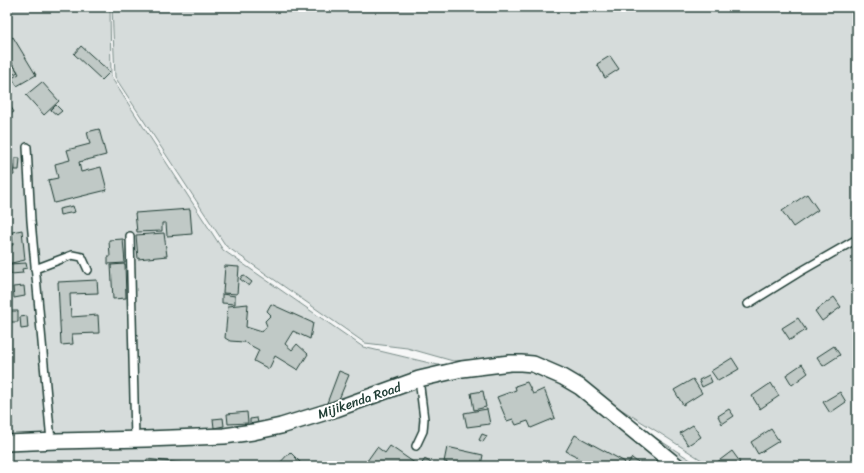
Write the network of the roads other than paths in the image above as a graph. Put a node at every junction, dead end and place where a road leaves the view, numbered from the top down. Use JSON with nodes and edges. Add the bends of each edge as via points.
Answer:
{"nodes":[{"id":1,"x":27,"y":147,"type":"dead end"},
{"id":2,"x":130,"y":236,"type":"dead end"},
{"id":3,"x":857,"y":239,"type":"edge"},
{"id":4,"x":35,"y":269,"type":"junction"},
{"id":5,"x":88,"y":270,"type":"dead end"},
{"id":6,"x":748,"y":304,"type":"dead end"},
{"id":7,"x":419,"y":379,"type":"junction"},
{"id":8,"x":135,"y":439,"type":"junction"},
{"id":9,"x":51,"y":441,"type":"junction"},
{"id":10,"x":7,"y":443,"type":"edge"},
{"id":11,"x":416,"y":446,"type":"dead end"},
{"id":12,"x":677,"y":466,"type":"edge"}],
"edges":[{"from":1,"to":4,"type":"lane"},
{"from":2,"to":8,"type":"lane"},
{"from":3,"to":6,"type":"lane"},
{"from":4,"to":5,"type":"lane","via":[[72,254],[82,257]]},
{"from":4,"to":9,"type":"lane"},
{"from":7,"to":8,"type":"street","name":"Mijikenda Road","via":[[336,409],[253,432],[224,436]]},
{"from":7,"to":11,"type":"lane","via":[[424,425]]},
{"from":7,"to":12,"type":"street","name":"Mijikenda Road","via":[[462,369],[510,363],[533,364],[580,386]]},
{"from":8,"to":9,"type":"street","name":"Mijikenda Road"},
{"from":9,"to":10,"type":"street","name":"Mijikenda Road"}]}
